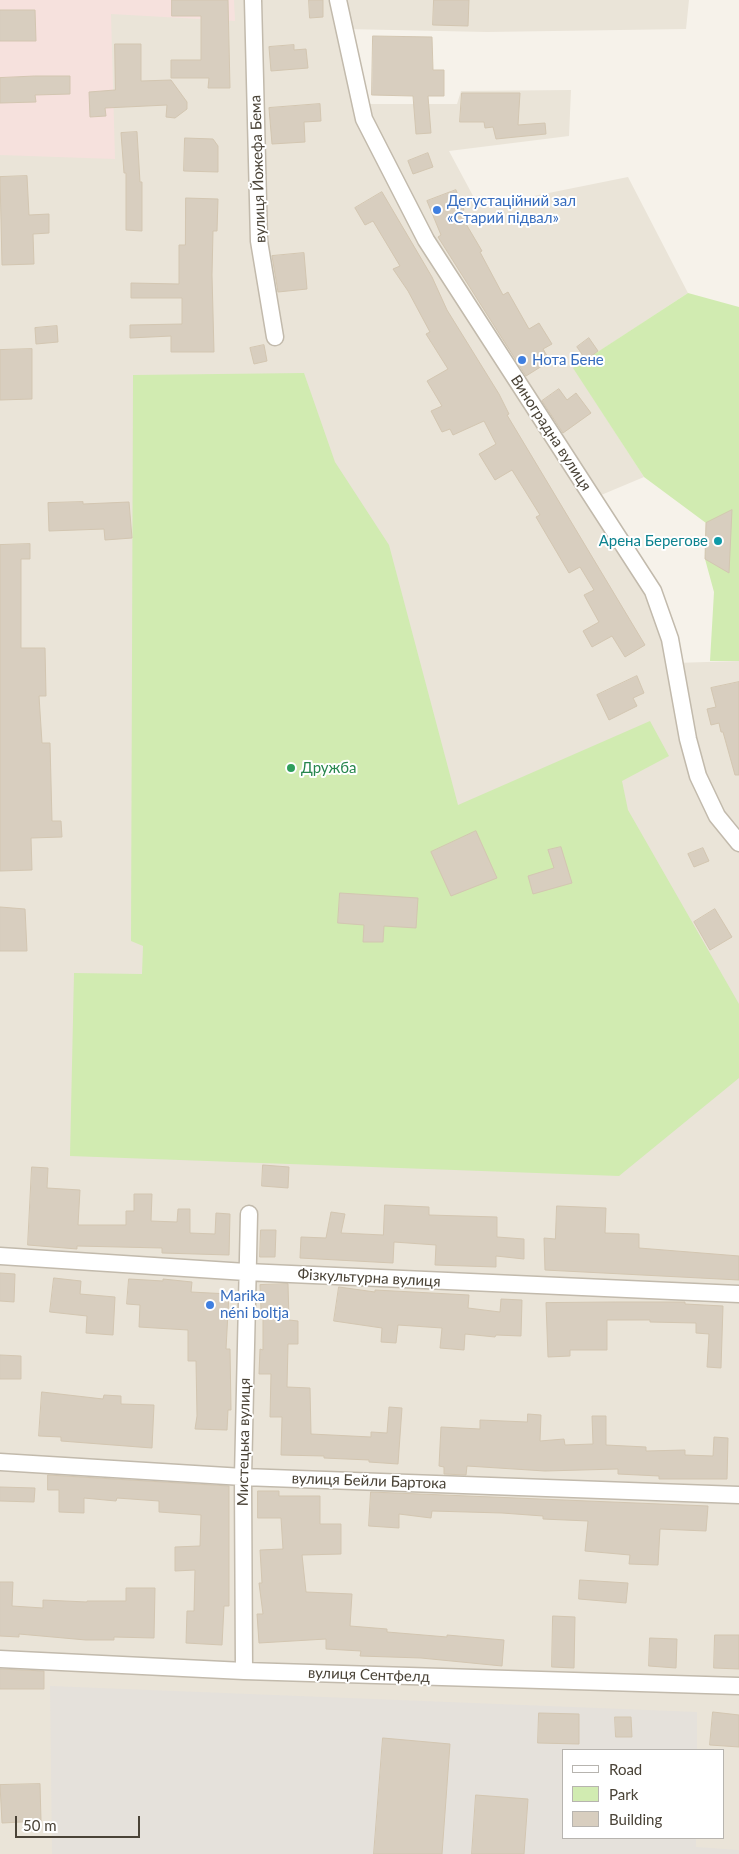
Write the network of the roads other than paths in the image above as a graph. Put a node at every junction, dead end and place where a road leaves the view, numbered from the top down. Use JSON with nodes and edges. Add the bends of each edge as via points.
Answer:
{"nodes":[{"id":1,"x":253,"y":0,"type":"edge"},
{"id":2,"x":338,"y":0,"type":"edge"},
{"id":3,"x":275,"y":336,"type":"dead end"},
{"id":4,"x":739,"y":843,"type":"edge"},
{"id":5,"x":249,"y":1214,"type":"dead end"},
{"id":6,"x":0,"y":1256,"type":"edge"},
{"id":7,"x":246,"y":1272,"type":"junction"},
{"id":8,"x":739,"y":1294,"type":"edge"},
{"id":9,"x":0,"y":1462,"type":"edge"},
{"id":10,"x":243,"y":1477,"type":"junction"},
{"id":11,"x":739,"y":1495,"type":"edge"},
{"id":12,"x":0,"y":1659,"type":"edge"},
{"id":13,"x":244,"y":1671,"type":"junction"},
{"id":14,"x":739,"y":1686,"type":"edge"}],
"edges":[{"from":1,"to":3,"type":"street","name":"вулиця Йожефа Бема","via":[[259,242]]},
{"from":2,"to":4,"type":"street","name":"Виноградна вулиця","via":[[364,119],[426,240],[654,591],[670,639],[698,776],[717,816]]},
{"from":5,"to":7,"type":"street","name":"Мистецька вулиця"},
{"from":6,"to":7,"type":"street","name":"Фізкультурна вулиця"},
{"from":7,"to":8,"type":"street","name":"Фізкультурна вулиця"},
{"from":7,"to":10,"type":"street","name":"Мистецька вулиця"},
{"from":9,"to":10,"type":"street","name":"вулиця Бейли Бартока"},
{"from":10,"to":11,"type":"street","name":"вулиця Бейли Бартока"},
{"from":10,"to":13,"type":"street","name":"Мистецька вулиця"},
{"from":12,"to":13,"type":"street","name":"вулиця Сентфелд"},
{"from":13,"to":14,"type":"street","name":"вулиця Сентфелд"}]}
